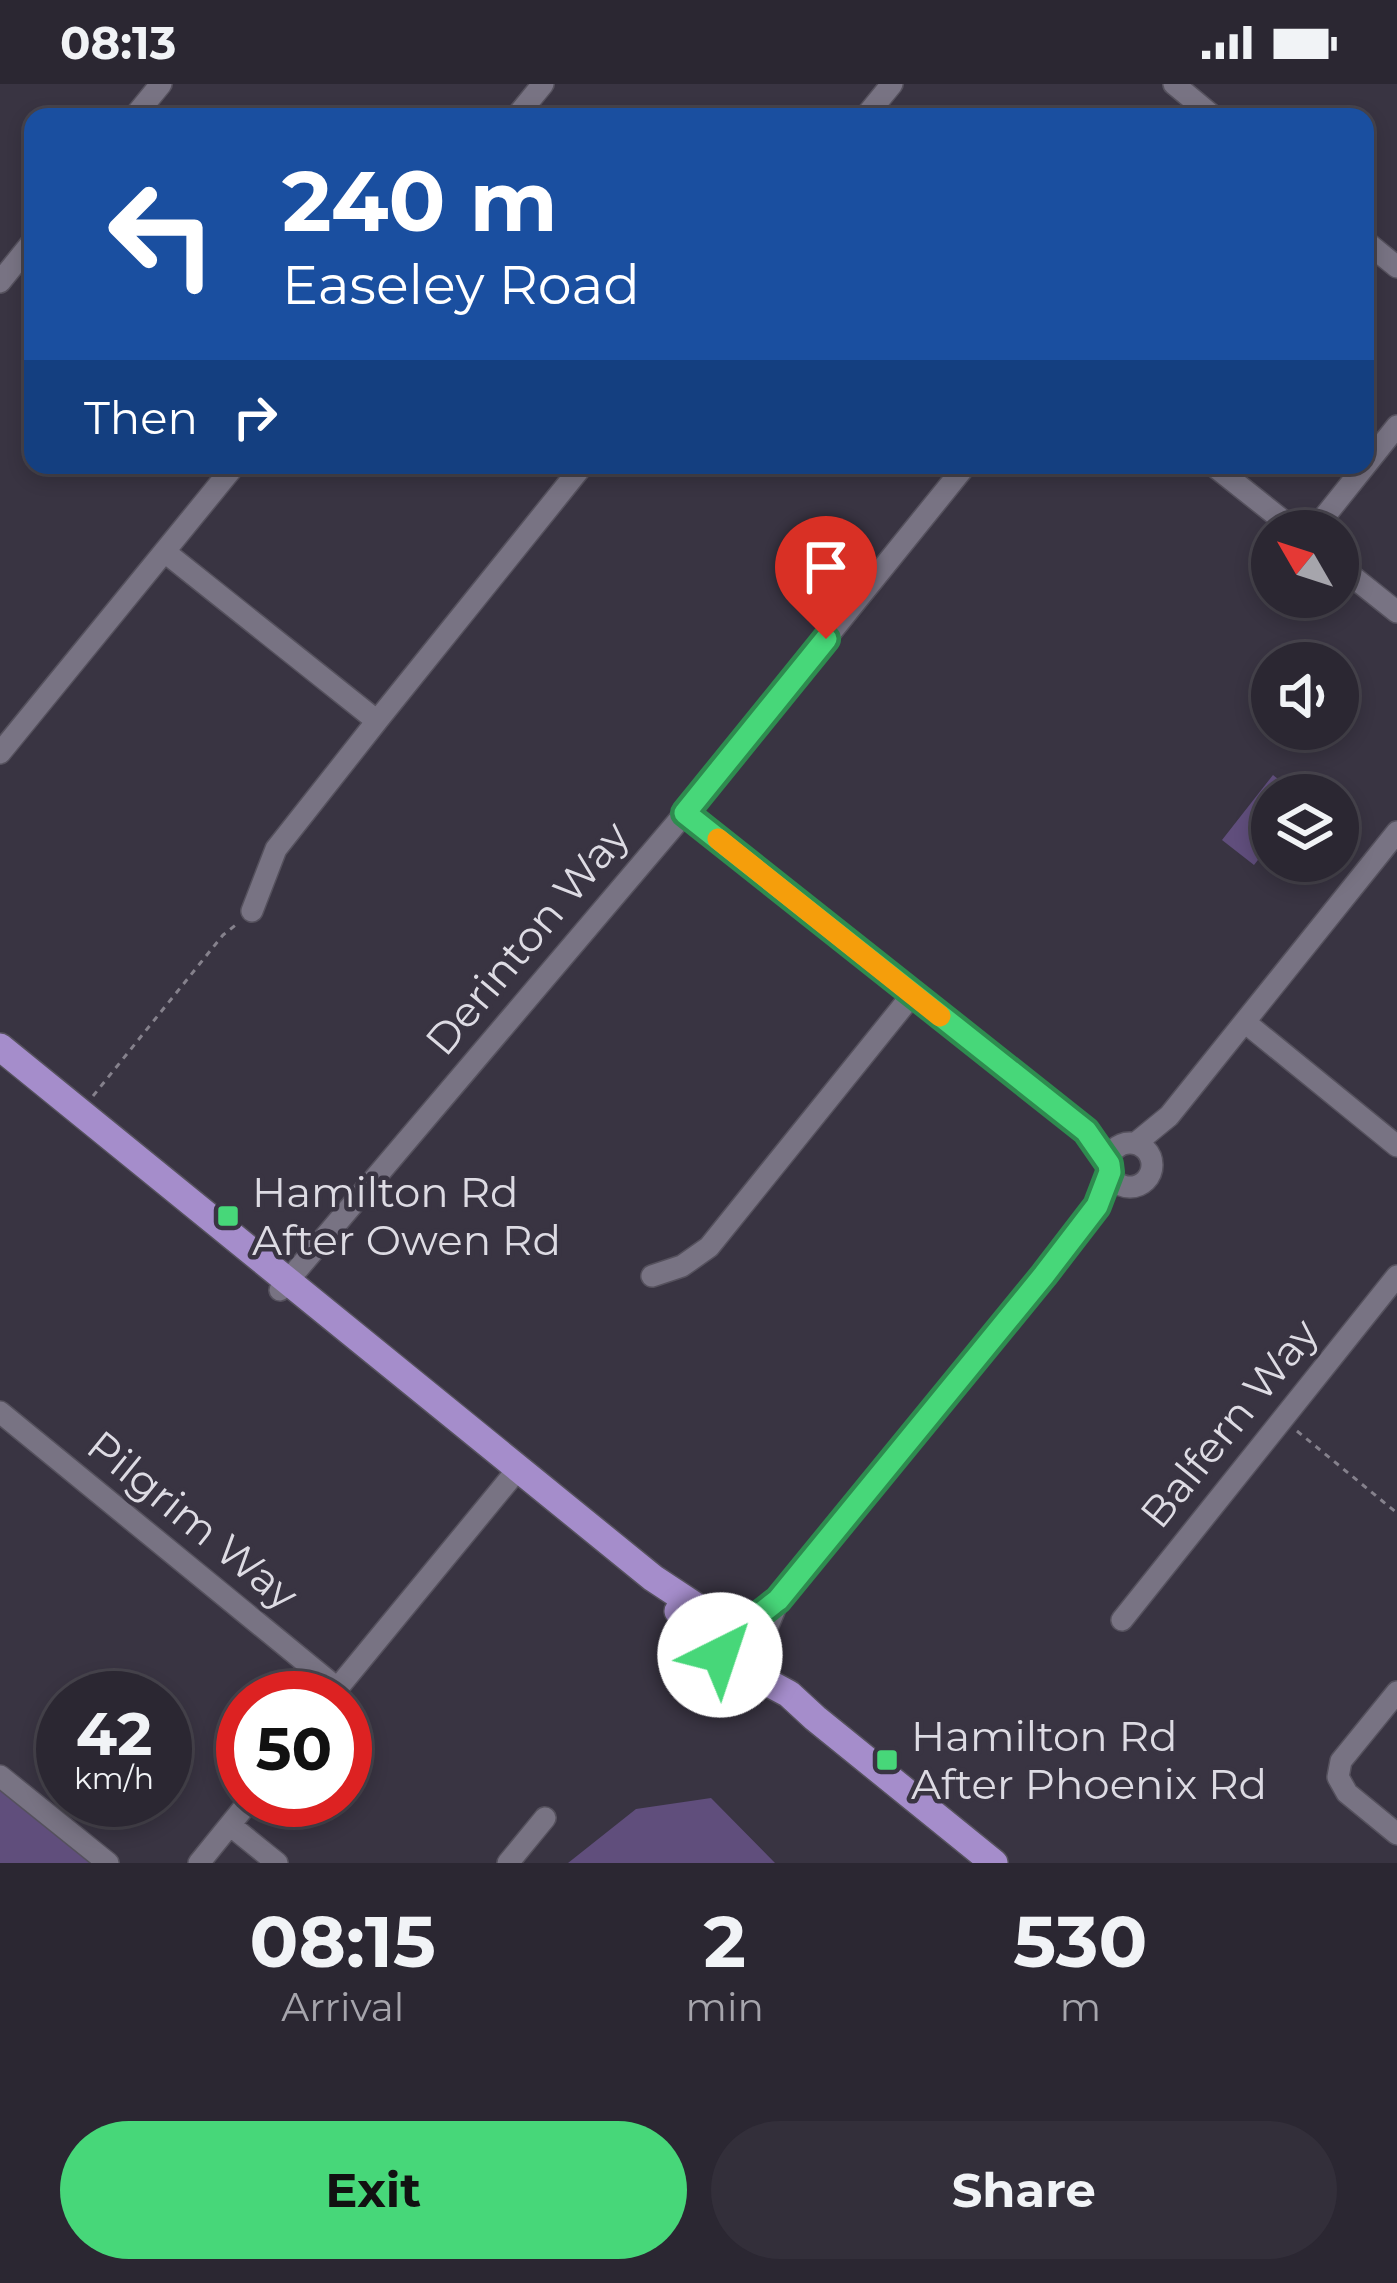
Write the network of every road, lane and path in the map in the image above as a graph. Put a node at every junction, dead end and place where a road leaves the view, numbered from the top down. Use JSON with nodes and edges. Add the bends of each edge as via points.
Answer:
{"nodes":[{"id":1,"x":161,"y":84,"type":"edge"},
{"id":2,"x":543,"y":84,"type":"edge"},
{"id":3,"x":892,"y":84,"type":"edge"},
{"id":4,"x":1174,"y":84,"type":"edge"},
{"id":5,"x":141,"y":108,"type":"edge"},
{"id":6,"x":523,"y":108,"type":"edge"},
{"id":7,"x":872,"y":108,"type":"edge"},
{"id":8,"x":1203,"y":108,"type":"edge"},
{"id":9,"x":24,"y":252,"type":"edge"},
{"id":10,"x":0,"y":281,"type":"edge"},
{"id":11,"x":1397,"y":425,"type":"edge"},
{"id":12,"x":1374,"y":454,"type":"edge"},
{"id":13,"x":228,"y":474,"type":"edge"},
{"id":14,"x":576,"y":474,"type":"edge"},
{"id":15,"x":959,"y":474,"type":"edge"},
{"id":16,"x":1224,"y":474,"type":"edge"},
{"id":17,"x":1358,"y":474,"type":"edge"},
{"id":18,"x":1270,"y":510,"type":"edge"},
{"id":19,"x":1330,"y":510,"type":"edge"},
{"id":20,"x":165,"y":553,"type":"junction"},
{"id":21,"x":1359,"y":582,"type":"edge"},
{"id":22,"x":1397,"y":612,"type":"edge"},
{"id":23,"x":377,"y":721,"type":"junction"},
{"id":24,"x":0,"y":753,"type":"edge"},
{"id":25,"x":685,"y":813,"type":"junction"},
{"id":26,"x":1397,"y":832,"type":"edge"},
{"id":27,"x":252,"y":911,"type":"joint"},
{"id":28,"x":912,"y":995,"type":"junction"},
{"id":29,"x":1246,"y":1023,"type":"junction"},
{"id":30,"x":0,"y":1047,"type":"edge"},
{"id":31,"x":0,"y":1065,"type":"edge"},
{"id":32,"x":86,"y":1105,"type":"dead end"},
{"id":33,"x":1086,"y":1131,"type":"junction"},
{"id":34,"x":1397,"y":1146,"type":"edge"},
{"id":35,"x":1138,"y":1148,"type":"junction"},
{"id":36,"x":1109,"y":1168,"type":"junction"},
{"id":37,"x":1132,"y":1186,"type":"junction"},
{"id":38,"x":1097,"y":1206,"type":"junction"},
{"id":39,"x":652,"y":1276,"type":"dead end"},
{"id":40,"x":1397,"y":1276,"type":"edge"},
{"id":41,"x":284,"y":1286,"type":"junction"},
{"id":42,"x":0,"y":1412,"type":"edge"},
{"id":43,"x":1281,"y":1419,"type":"junction"},
{"id":44,"x":514,"y":1473,"type":"junction"},
{"id":45,"x":1397,"y":1514,"type":"edge"},
{"id":46,"x":1122,"y":1620,"type":"dead end"},
{"id":47,"x":745,"y":1634,"type":"junction"},
{"id":48,"x":308,"y":1671,"type":"edge"},
{"id":49,"x":352,"y":1671,"type":"edge"},
{"id":50,"x":1397,"y":1692,"type":"edge"},
{"id":51,"x":789,"y":1694,"type":"junction"},
{"id":52,"x":0,"y":1776,"type":"edge"},
{"id":53,"x":545,"y":1818,"type":"dead end"},
{"id":54,"x":228,"y":1827,"type":"edge"},
{"id":55,"x":233,"y":1827,"type":"edge"},
{"id":56,"x":1397,"y":1834,"type":"edge"},
{"id":57,"x":108,"y":1863,"type":"edge"},
{"id":58,"x":199,"y":1863,"type":"edge"},
{"id":59,"x":278,"y":1863,"type":"edge"},
{"id":60,"x":508,"y":1863,"type":"edge"},
{"id":61,"x":994,"y":1863,"type":"edge"}],
"edges":[{"from":1,"to":5,"type":"street"},
{"from":2,"to":6,"type":"street"},
{"from":3,"to":7,"type":"street"},
{"from":4,"to":8,"type":"street"},
{"from":9,"to":10,"type":"street"},
{"from":11,"to":12,"type":"street"},
{"from":13,"to":20,"type":"street"},
{"from":14,"to":23,"type":"street"},
{"from":15,"to":25,"type":"street","name":"Derinton Way"},
{"from":16,"to":18,"type":"street"},
{"from":17,"to":19,"type":"street"},
{"from":20,"to":23,"type":"street"},
{"from":20,"to":24,"type":"street"},
{"from":21,"to":22,"type":"street"},
{"from":23,"to":27,"type":"street","via":[[276,849]]},
{"from":25,"to":28,"type":"street"},
{"from":25,"to":41,"type":"street","name":"Derinton Way"},
{"from":26,"to":29,"type":"street"},
{"from":27,"to":32,"type":"path","via":[[223,935]]},
{"from":28,"to":33,"type":"street"},
{"from":28,"to":39,"type":"street","via":[[709,1247]]},
{"from":29,"to":34,"type":"street"},
{"from":29,"to":35,"type":"street"},
{"from":30,"to":41,"type":"main road"},
{"from":31,"to":41,"type":"main road"},
{"from":33,"to":35,"type":"street"},
{"from":33,"to":36,"type":"street"},
{"from":35,"to":36,"type":"street","via":[[1113,1152]]},
{"from":35,"to":37,"type":"street","via":[[1151,1170]]},
{"from":36,"to":37,"type":"street"},
{"from":36,"to":38,"type":"street"},
{"from":37,"to":38,"type":"street"},
{"from":38,"to":47,"type":"street"},
{"from":40,"to":43,"type":"street","name":"Balfern Way"},
{"from":41,"to":44,"type":"main road"},
{"from":42,"to":48,"type":"street","name":"Pilgrim Way"},
{"from":43,"to":45,"type":"path"},
{"from":43,"to":46,"type":"street","name":"Balfern Way"},
{"from":44,"to":47,"type":"main road","via":[[659,1598]]},
{"from":44,"to":49,"type":"street"},
{"from":47,"to":51,"type":"main road"},
{"from":47,"to":51,"type":"main road","via":[[761,1658],[742,1669]]},
{"from":50,"to":56,"type":"street","via":[[1341,1761],[1338,1777]]},
{"from":51,"to":61,"type":"main road"},
{"from":52,"to":57,"type":"street"},
{"from":53,"to":60,"type":"street"},
{"from":54,"to":58,"type":"street"},
{"from":55,"to":59,"type":"street"}]}
